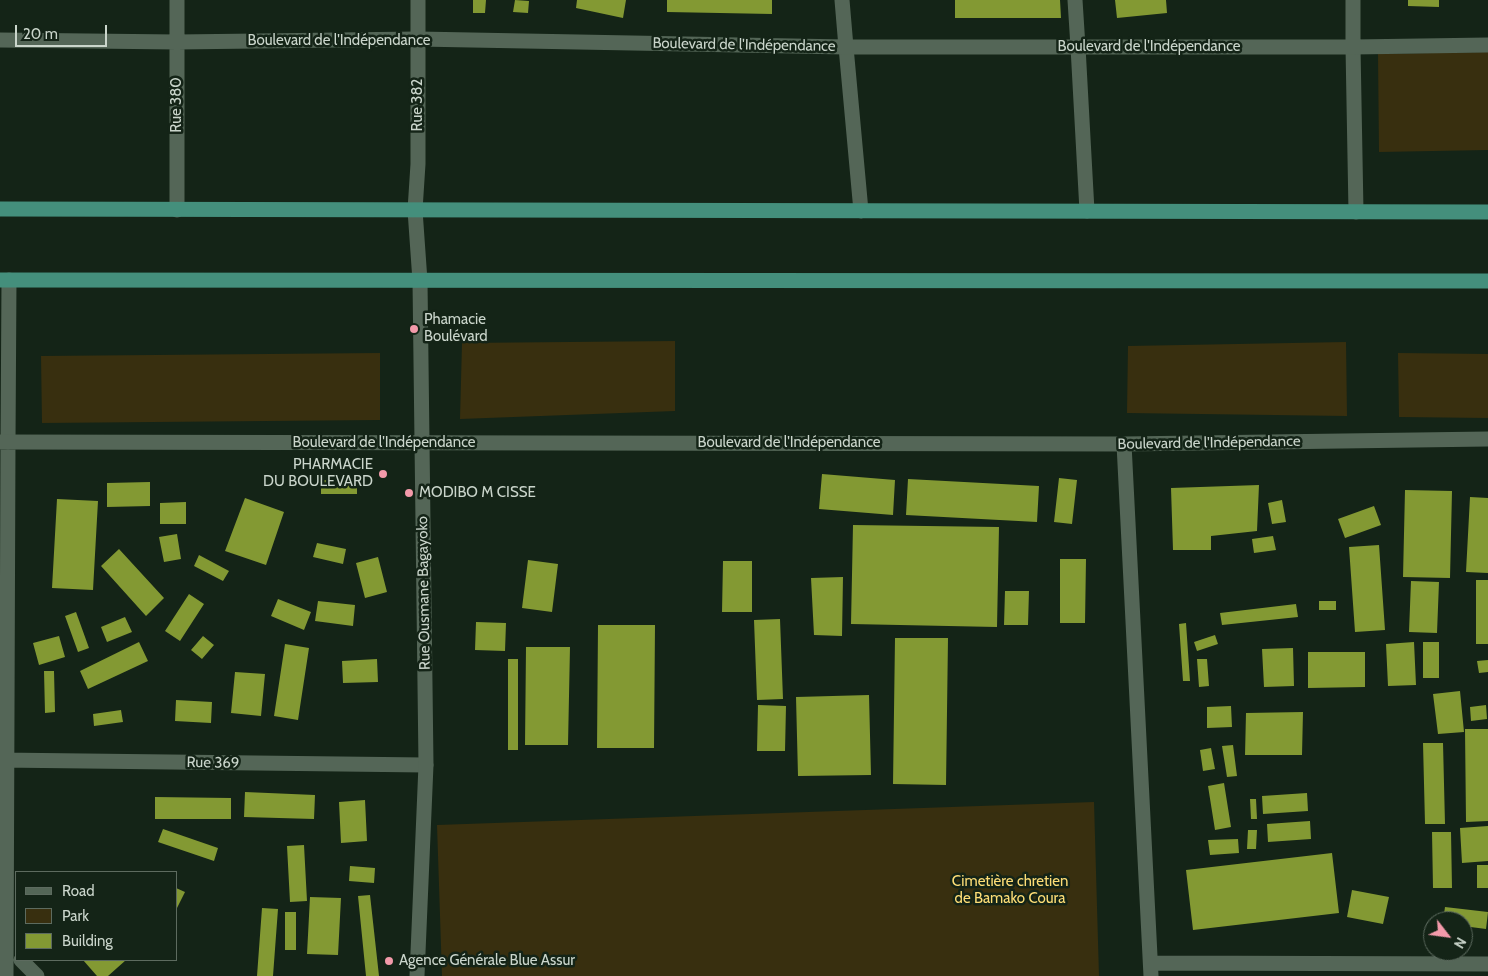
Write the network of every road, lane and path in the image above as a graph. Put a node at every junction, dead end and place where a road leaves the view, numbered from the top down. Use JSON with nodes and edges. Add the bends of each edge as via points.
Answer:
{"nodes":[{"id":1,"x":177,"y":0,"type":"edge"},
{"id":2,"x":418,"y":0,"type":"edge"},
{"id":3,"x":842,"y":0,"type":"edge"},
{"id":4,"x":1075,"y":0,"type":"edge"},
{"id":5,"x":1352,"y":0,"type":"edge"},
{"id":6,"x":0,"y":40,"type":"edge"},
{"id":7,"x":418,"y":40,"type":"junction"},
{"id":8,"x":177,"y":42,"type":"junction"},
{"id":9,"x":1488,"y":45,"type":"edge"},
{"id":10,"x":846,"y":47,"type":"junction"},
{"id":11,"x":1078,"y":47,"type":"junction"},
{"id":12,"x":1353,"y":47,"type":"junction"},
{"id":13,"x":0,"y":209,"type":"edge"},
{"id":14,"x":177,"y":210,"type":"junction"},
{"id":15,"x":415,"y":210,"type":"junction"},
{"id":16,"x":861,"y":211,"type":"junction"},
{"id":17,"x":1087,"y":211,"type":"junction"},
{"id":18,"x":1356,"y":212,"type":"junction"},
{"id":19,"x":1488,"y":212,"type":"edge"},
{"id":20,"x":5,"y":280,"type":"edge"},
{"id":21,"x":420,"y":280,"type":"junction"},
{"id":22,"x":1488,"y":281,"type":"edge"},
{"id":23,"x":1488,"y":439,"type":"edge"},
{"id":24,"x":4,"y":442,"type":"edge"},
{"id":25,"x":422,"y":442,"type":"junction"},
{"id":26,"x":1124,"y":444,"type":"junction"},
{"id":27,"x":4,"y":760,"type":"edge"},
{"id":28,"x":426,"y":765,"type":"junction"},
{"id":29,"x":8,"y":945,"type":"edge"},
{"id":30,"x":22,"y":961,"type":"edge"},
{"id":31,"x":1488,"y":964,"type":"edge"},
{"id":32,"x":1151,"y":970,"type":"edge"},
{"id":33,"x":1356,"y":970,"type":"edge"},
{"id":34,"x":6,"y":976,"type":"edge"},
{"id":35,"x":37,"y":976,"type":"edge"},
{"id":36,"x":417,"y":976,"type":"edge"}],
"edges":[{"from":1,"to":8,"type":"street","name":"Rue 380"},
{"from":2,"to":7,"type":"street","name":"Rue 382"},
{"from":3,"to":10,"type":"street"},
{"from":4,"to":11,"type":"street"},
{"from":5,"to":12,"type":"street"},
{"from":6,"to":8,"type":"street","name":"Boulevard de l'Indépendance"},
{"from":7,"to":8,"type":"street","name":"Boulevard de l'Indépendance"},
{"from":7,"to":10,"type":"street","name":"Boulevard de l'Indépendance"},
{"from":7,"to":15,"type":"street","name":"Rue 382"},
{"from":8,"to":14,"type":"street","name":"Rue 380"},
{"from":9,"to":12,"type":"street","name":"Boulevard de l'Indépendance"},
{"from":10,"to":11,"type":"street","name":"Boulevard de l'Indépendance"},
{"from":10,"to":16,"type":"street"},
{"from":11,"to":12,"type":"street","name":"Boulevard de l'Indépendance"},
{"from":11,"to":17,"type":"street"},
{"from":12,"to":18,"type":"street"},
{"from":13,"to":14,"type":"highway"},
{"from":14,"to":15,"type":"highway"},
{"from":15,"to":16,"type":"highway"},
{"from":15,"to":21,"type":"street","name":"Rue Ousmane Bagayoko"},
{"from":16,"to":17,"type":"highway"},
{"from":17,"to":18,"type":"highway"},
{"from":18,"to":19,"type":"highway"},
{"from":20,"to":21,"type":"highway"},
{"from":20,"to":24,"type":"street"},
{"from":21,"to":22,"type":"highway"},
{"from":21,"to":25,"type":"street","name":"Rue Ousmane Bagayoko"},
{"from":23,"to":26,"type":"street","name":"Boulevard de l'Indépendance"},
{"from":24,"to":25,"type":"street","name":"Boulevard de l'Indépendance"},
{"from":24,"to":27,"type":"street"},
{"from":25,"to":26,"type":"street","name":"Boulevard de l'Indépendance"},
{"from":25,"to":28,"type":"street","name":"Rue Ousmane Bagayoko"},
{"from":26,"to":32,"type":"street"},
{"from":27,"to":28,"type":"street","name":"Rue 369"},
{"from":27,"to":29,"type":"street"},
{"from":28,"to":36,"type":"street","name":"Rue Ousmane Bagayoko"},
{"from":29,"to":34,"type":"street"},
{"from":30,"to":35,"type":"street"},
{"from":31,"to":33,"type":"street"},
{"from":32,"to":33,"type":"street"}]}
